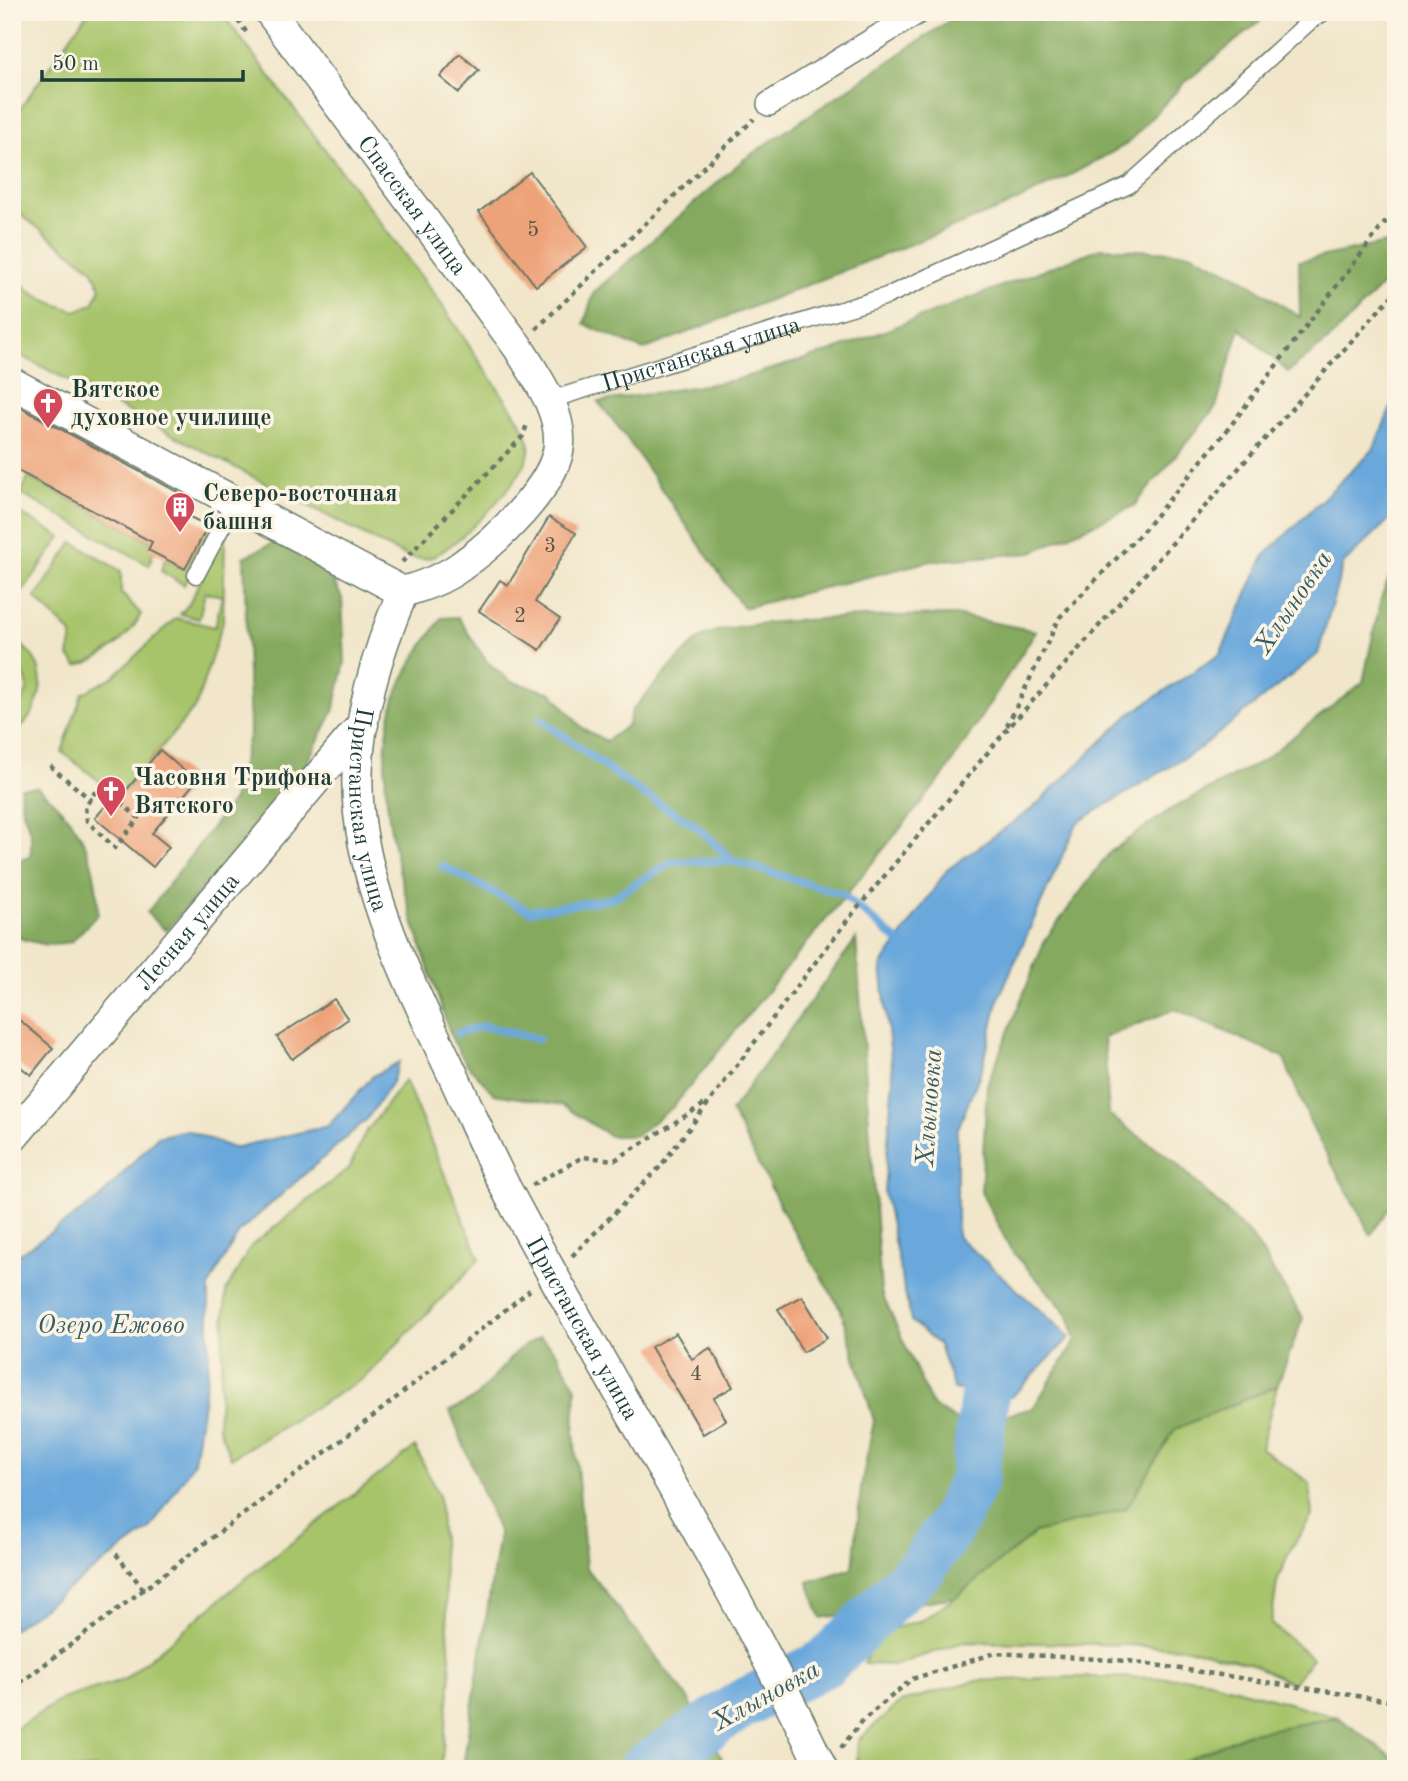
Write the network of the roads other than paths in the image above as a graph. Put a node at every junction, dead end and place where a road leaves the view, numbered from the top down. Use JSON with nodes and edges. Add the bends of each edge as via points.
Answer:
{"nodes":[{"id":1,"x":270,"y":12,"type":"edge"},
{"id":2,"x":918,"y":12,"type":"edge"},
{"id":3,"x":1324,"y":12,"type":"edge"},
{"id":4,"x":769,"y":104,"type":"road end"},
{"id":5,"x":12,"y":383,"type":"edge"},
{"id":6,"x":537,"y":407,"type":"junction"},
{"id":7,"x":235,"y":502,"type":"junction"},
{"id":8,"x":197,"y":575,"type":"dead end"},
{"id":9,"x":403,"y":592,"type":"junction"},
{"id":10,"x":363,"y":724,"type":"junction"},
{"id":11,"x":12,"y":1138,"type":"edge"},
{"id":12,"x":831,"y":1759,"type":"edge"}],
"edges":[{"from":1,"to":6,"type":"street","name":"Спасская улица","via":[[518,347]]},
{"from":2,"to":4,"type":"street"},
{"from":3,"to":6,"type":"lane","name":"Пристанская улица","via":[[1129,185],[887,296]]},
{"from":5,"to":7,"type":"street"},
{"from":6,"to":9,"type":"street","via":[[559,444],[554,466],[536,491],[505,528],[459,568]]},
{"from":7,"to":8,"type":"lane"},
{"from":7,"to":9,"type":"street"},
{"from":9,"to":10,"type":"street","name":"Пристанская улица","via":[[385,634]]},
{"from":10,"to":11,"type":"street","name":"Лесная улица"},
{"from":10,"to":12,"type":"street","name":"Пристанская улица","via":[[357,769],[366,859],[421,1005],[510,1198],[809,1740]]}]}
